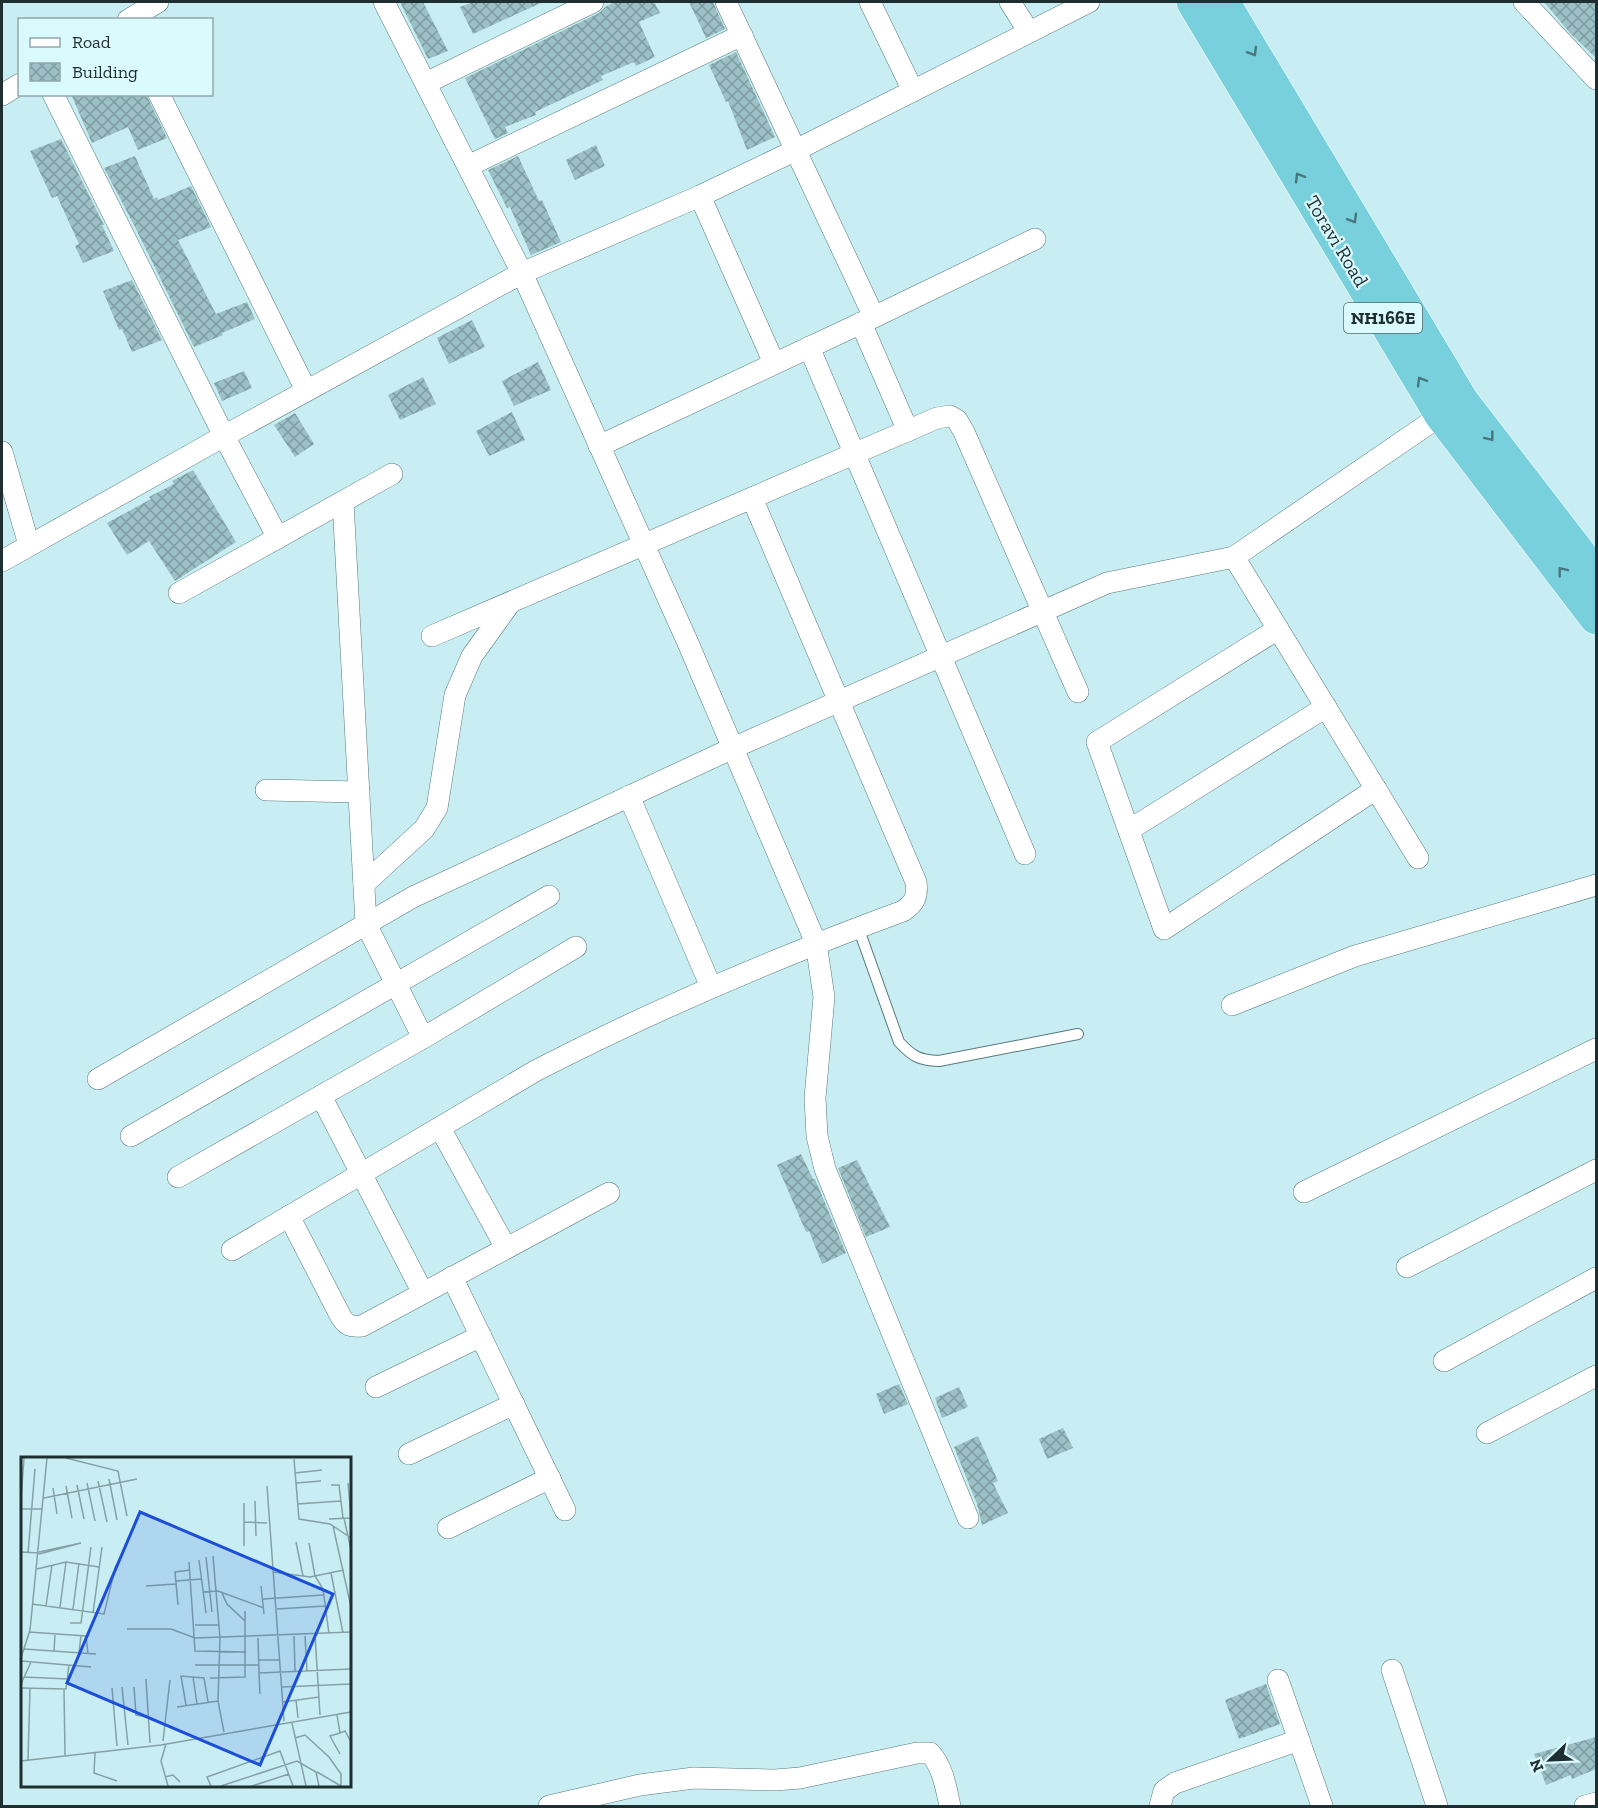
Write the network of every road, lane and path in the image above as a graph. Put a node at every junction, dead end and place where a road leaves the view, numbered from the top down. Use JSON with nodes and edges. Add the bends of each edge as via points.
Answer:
{"nodes":[{"id":1,"x":158,"y":2,"type":"edge"},
{"id":2,"x":386,"y":2,"type":"edge"},
{"id":3,"x":593,"y":2,"type":"edge"},
{"id":4,"x":726,"y":2,"type":"edge"},
{"id":5,"x":870,"y":2,"type":"edge"},
{"id":6,"x":1010,"y":2,"type":"edge"},
{"id":7,"x":1089,"y":2,"type":"edge"},
{"id":8,"x":1194,"y":2,"type":"edge"},
{"id":9,"x":1223,"y":2,"type":"edge"},
{"id":10,"x":1524,"y":2,"type":"edge"},
{"id":11,"x":131,"y":18,"type":"edge"},
{"id":12,"x":1029,"y":32,"type":"junction"},
{"id":13,"x":742,"y":35,"type":"junction"},
{"id":14,"x":1596,"y":79,"type":"edge"},
{"id":15,"x":426,"y":83,"type":"junction"},
{"id":16,"x":18,"y":85,"type":"edge"},
{"id":17,"x":913,"y":90,"type":"junction"},
{"id":18,"x":2,"y":95,"type":"edge"},
{"id":19,"x":54,"y":96,"type":"edge"},
{"id":20,"x":160,"y":96,"type":"edge"},
{"id":21,"x":796,"y":150,"type":"junction"},
{"id":22,"x":468,"y":166,"type":"junction"},
{"id":23,"x":700,"y":196,"type":"junction"},
{"id":24,"x":1035,"y":238,"type":"dead end"},
{"id":25,"x":522,"y":273,"type":"junction"},
{"id":26,"x":868,"y":320,"type":"junction"},
{"id":27,"x":809,"y":347,"type":"junction"},
{"id":28,"x":774,"y":363,"type":"junction"},
{"id":29,"x":306,"y":390,"type":"junction"},
{"id":30,"x":1452,"y":408,"type":"junction"},
{"id":31,"x":908,"y":431,"type":"junction"},
{"id":32,"x":224,"y":436,"type":"junction"},
{"id":33,"x":599,"y":446,"type":"junction"},
{"id":34,"x":2,"y":452,"type":"edge"},
{"id":35,"x":854,"y":454,"type":"junction"},
{"id":36,"x":392,"y":474,"type":"dead end"},
{"id":37,"x":752,"y":498,"type":"junction"},
{"id":38,"x":343,"y":502,"type":"junction"},
{"id":39,"x":279,"y":538,"type":"junction"},
{"id":40,"x":29,"y":544,"type":"junction"},
{"id":41,"x":644,"y":544,"type":"junction"},
{"id":42,"x":1234,"y":557,"type":"junction"},
{"id":43,"x":2,"y":561,"type":"edge"},
{"id":44,"x":1596,"y":575,"type":"edge"},
{"id":45,"x":179,"y":593,"type":"dead end"},
{"id":46,"x":510,"y":602,"type":"junction"},
{"id":47,"x":1043,"y":611,"type":"junction"},
{"id":48,"x":1596,"y":618,"type":"edge"},
{"id":49,"x":1278,"y":628,"type":"junction"},
{"id":50,"x":432,"y":636,"type":"dead end"},
{"id":51,"x":940,"y":656,"type":"junction"},
{"id":52,"x":1078,"y":692,"type":"dead end"},
{"id":53,"x":839,"y":701,"type":"junction"},
{"id":54,"x":1326,"y":707,"type":"junction"},
{"id":55,"x":733,"y":748,"type":"junction"},
{"id":56,"x":1376,"y":789,"type":"junction"},
{"id":57,"x":266,"y":790,"type":"dead end"},
{"id":58,"x":358,"y":792,"type":"junction"},
{"id":59,"x":629,"y":796,"type":"junction"},
{"id":60,"x":1129,"y":830,"type":"junction"},
{"id":61,"x":1024,"y":854,"type":"dead end"},
{"id":62,"x":1418,"y":858,"type":"dead end"},
{"id":63,"x":364,"y":884,"type":"junction"},
{"id":64,"x":1596,"y":885,"type":"edge"},
{"id":65,"x":549,"y":897,"type":"dead end"},
{"id":66,"x":366,"y":924,"type":"junction"},
{"id":67,"x":858,"y":927,"type":"junction"},
{"id":68,"x":816,"y":943,"type":"junction"},
{"id":69,"x":576,"y":947,"type":"dead end"},
{"id":70,"x":396,"y":984,"type":"junction"},
{"id":71,"x":711,"y":987,"type":"junction"},
{"id":72,"x":1232,"y":1005,"type":"dead end"},
{"id":73,"x":1078,"y":1034,"type":"dead end"},
{"id":74,"x":423,"y":1038,"type":"junction"},
{"id":75,"x":1596,"y":1049,"type":"edge"},
{"id":76,"x":98,"y":1079,"type":"dead end"},
{"id":77,"x":321,"y":1096,"type":"junction"},
{"id":78,"x":440,"y":1128,"type":"junction"},
{"id":79,"x":131,"y":1136,"type":"dead end"},
{"id":80,"x":1596,"y":1170,"type":"edge"},
{"id":81,"x":361,"y":1174,"type":"junction"},
{"id":82,"x":178,"y":1177,"type":"dead end"},
{"id":83,"x":1304,"y":1192,"type":"dead end"},
{"id":84,"x":609,"y":1193,"type":"dead end"},
{"id":85,"x":290,"y":1216,"type":"junction"},
{"id":86,"x":506,"y":1248,"type":"junction"},
{"id":87,"x":232,"y":1250,"type":"dead end"},
{"id":88,"x":1407,"y":1267,"type":"dead end"},
{"id":89,"x":452,"y":1277,"type":"junction"},
{"id":90,"x":1596,"y":1278,"type":"edge"},
{"id":91,"x":423,"y":1293,"type":"junction"},
{"id":92,"x":481,"y":1336,"type":"junction"},
{"id":93,"x":1444,"y":1361,"type":"dead end"},
{"id":94,"x":1596,"y":1376,"type":"edge"},
{"id":95,"x":376,"y":1387,"type":"dead end"},
{"id":96,"x":514,"y":1404,"type":"junction"},
{"id":97,"x":1487,"y":1433,"type":"dead end"},
{"id":98,"x":410,"y":1454,"type":"dead end"},
{"id":99,"x":550,"y":1478,"type":"junction"},
{"id":100,"x":565,"y":1510,"type":"dead end"},
{"id":101,"x":968,"y":1518,"type":"dead end"},
{"id":102,"x":448,"y":1528,"type":"dead end"},
{"id":103,"x":1392,"y":1670,"type":"dead end"},
{"id":104,"x":1278,"y":1680,"type":"dead end"},
{"id":105,"x":1299,"y":1740,"type":"junction"},
{"id":106,"x":1596,"y":1803,"type":"edge"},
{"id":107,"x":549,"y":1806,"type":"edge"},
{"id":108,"x":950,"y":1806,"type":"edge"},
{"id":109,"x":1160,"y":1806,"type":"edge"},
{"id":110,"x":1322,"y":1806,"type":"edge"},
{"id":111,"x":1437,"y":1806,"type":"edge"},
{"id":112,"x":1585,"y":1806,"type":"edge"}],
"edges":[{"from":1,"to":11,"type":"street"},
{"from":2,"to":15,"type":"street"},
{"from":3,"to":15,"type":"street"},
{"from":4,"to":13,"type":"street"},
{"from":5,"to":17,"type":"street"},
{"from":6,"to":12,"type":"street"},
{"from":7,"to":12,"type":"street"},
{"from":30,"to":8,"type":"highway","name":"Toravi Road","number":"NH166E","one_way":true},
{"from":9,"to":30,"type":"highway","name":"Toravi Road","number":"NH166E","one_way":true},
{"from":10,"to":14,"type":"street"},
{"from":12,"to":17,"type":"street"},
{"from":13,"to":21,"type":"street"},
{"from":13,"to":22,"type":"street"},
{"from":15,"to":22,"type":"street"},
{"from":16,"to":18,"type":"street"},
{"from":17,"to":21,"type":"street"},
{"from":19,"to":32,"type":"street"},
{"from":20,"to":29,"type":"street"},
{"from":21,"to":23,"type":"street"},
{"from":21,"to":26,"type":"street"},
{"from":22,"to":25,"type":"street"},
{"from":23,"to":25,"type":"street"},
{"from":23,"to":28,"type":"street"},
{"from":24,"to":26,"type":"street"},
{"from":25,"to":29,"type":"street"},
{"from":25,"to":33,"type":"street"},
{"from":26,"to":27,"type":"street"},
{"from":26,"to":31,"type":"street"},
{"from":27,"to":28,"type":"street"},
{"from":27,"to":35,"type":"street"},
{"from":28,"to":33,"type":"street"},
{"from":29,"to":32,"type":"street"},
{"from":30,"to":42,"type":"street"},
{"from":30,"to":44,"type":"highway","name":"Toravi Road","number":"NH166E","one_way":true},
{"from":48,"to":30,"type":"highway","name":"Toravi Road","number":"NH166E","one_way":true},
{"from":31,"to":35,"type":"street"},
{"from":31,"to":47,"type":"street","via":[[937,418],[950,416],[957,420]]},
{"from":32,"to":39,"type":"street"},
{"from":32,"to":40,"type":"street"},
{"from":33,"to":41,"type":"street"},
{"from":34,"to":40,"type":"street"},
{"from":35,"to":37,"type":"street"},
{"from":35,"to":51,"type":"street"},
{"from":36,"to":38,"type":"street"},
{"from":37,"to":41,"type":"street"},
{"from":37,"to":53,"type":"street"},
{"from":38,"to":39,"type":"street"},
{"from":38,"to":58,"type":"street"},
{"from":39,"to":45,"type":"street"},
{"from":40,"to":43,"type":"street"},
{"from":41,"to":46,"type":"street"},
{"from":41,"to":55,"type":"street"},
{"from":42,"to":47,"type":"street","via":[[1107,583]]},
{"from":42,"to":49,"type":"street"},
{"from":46,"to":50,"type":"street"},
{"from":46,"to":63,"type":"street","via":[[472,656],[455,694],[437,808],[424,829]]},
{"from":47,"to":51,"type":"street"},
{"from":47,"to":52,"type":"street"},
{"from":49,"to":54,"type":"street"},
{"from":49,"to":60,"type":"street","via":[[1097,742]]},
{"from":51,"to":53,"type":"street"},
{"from":51,"to":61,"type":"street"},
{"from":53,"to":55,"type":"street"},
{"from":53,"to":67,"type":"street","via":[[918,894],[913,904],[903,910]]},
{"from":54,"to":56,"type":"street"},
{"from":54,"to":60,"type":"street"},
{"from":55,"to":59,"type":"street"},
{"from":55,"to":68,"type":"street"},
{"from":56,"to":60,"type":"street","via":[[1164,929]]},
{"from":56,"to":62,"type":"street"},
{"from":57,"to":58,"type":"street"},
{"from":58,"to":63,"type":"street"},
{"from":59,"to":66,"type":"street","via":[[413,897]]},
{"from":59,"to":71,"type":"street"},
{"from":63,"to":66,"type":"street"},
{"from":64,"to":72,"type":"street","via":[[1366,952]]},
{"from":65,"to":70,"type":"street"},
{"from":66,"to":70,"type":"street"},
{"from":66,"to":76,"type":"street"},
{"from":67,"to":68,"type":"street"},
{"from":67,"to":73,"type":"lane","via":[[899,1042],[923,1061]]},
{"from":68,"to":71,"type":"street"},
{"from":68,"to":101,"type":"street","via":[[824,997],[815,1098],[817,1136],[825,1169]]},
{"from":69,"to":74,"type":"street"},
{"from":70,"to":74,"type":"street"},
{"from":70,"to":79,"type":"street"},
{"from":71,"to":78,"type":"street","via":[[558,1059]]},
{"from":74,"to":77,"type":"street"},
{"from":75,"to":83,"type":"street"},
{"from":77,"to":81,"type":"street"},
{"from":77,"to":82,"type":"street"},
{"from":78,"to":81,"type":"street"},
{"from":78,"to":86,"type":"street"},
{"from":80,"to":88,"type":"street"},
{"from":81,"to":85,"type":"street"},
{"from":81,"to":91,"type":"street"},
{"from":84,"to":86,"type":"street"},
{"from":85,"to":87,"type":"street"},
{"from":85,"to":91,"type":"street","via":[[346,1325],[362,1326]]},
{"from":86,"to":89,"type":"street"},
{"from":89,"to":91,"type":"street"},
{"from":89,"to":92,"type":"street"},
{"from":90,"to":93,"type":"street"},
{"from":92,"to":95,"type":"street"},
{"from":92,"to":96,"type":"street"},
{"from":94,"to":97,"type":"street"},
{"from":96,"to":98,"type":"street"},
{"from":96,"to":99,"type":"street"},
{"from":99,"to":100,"type":"street"},
{"from":99,"to":102,"type":"street"},
{"from":103,"to":111,"type":"street"},
{"from":104,"to":105,"type":"street"},
{"from":105,"to":109,"type":"street","via":[[1175,1783],[1164,1791]]},
{"from":105,"to":110,"type":"street"},
{"from":106,"to":112,"type":"street"},
{"from":107,"to":108,"type":"street","via":[[640,1785],[694,1778],[800,1778],[918,1753],[930,1753],[936,1759]]}]}
